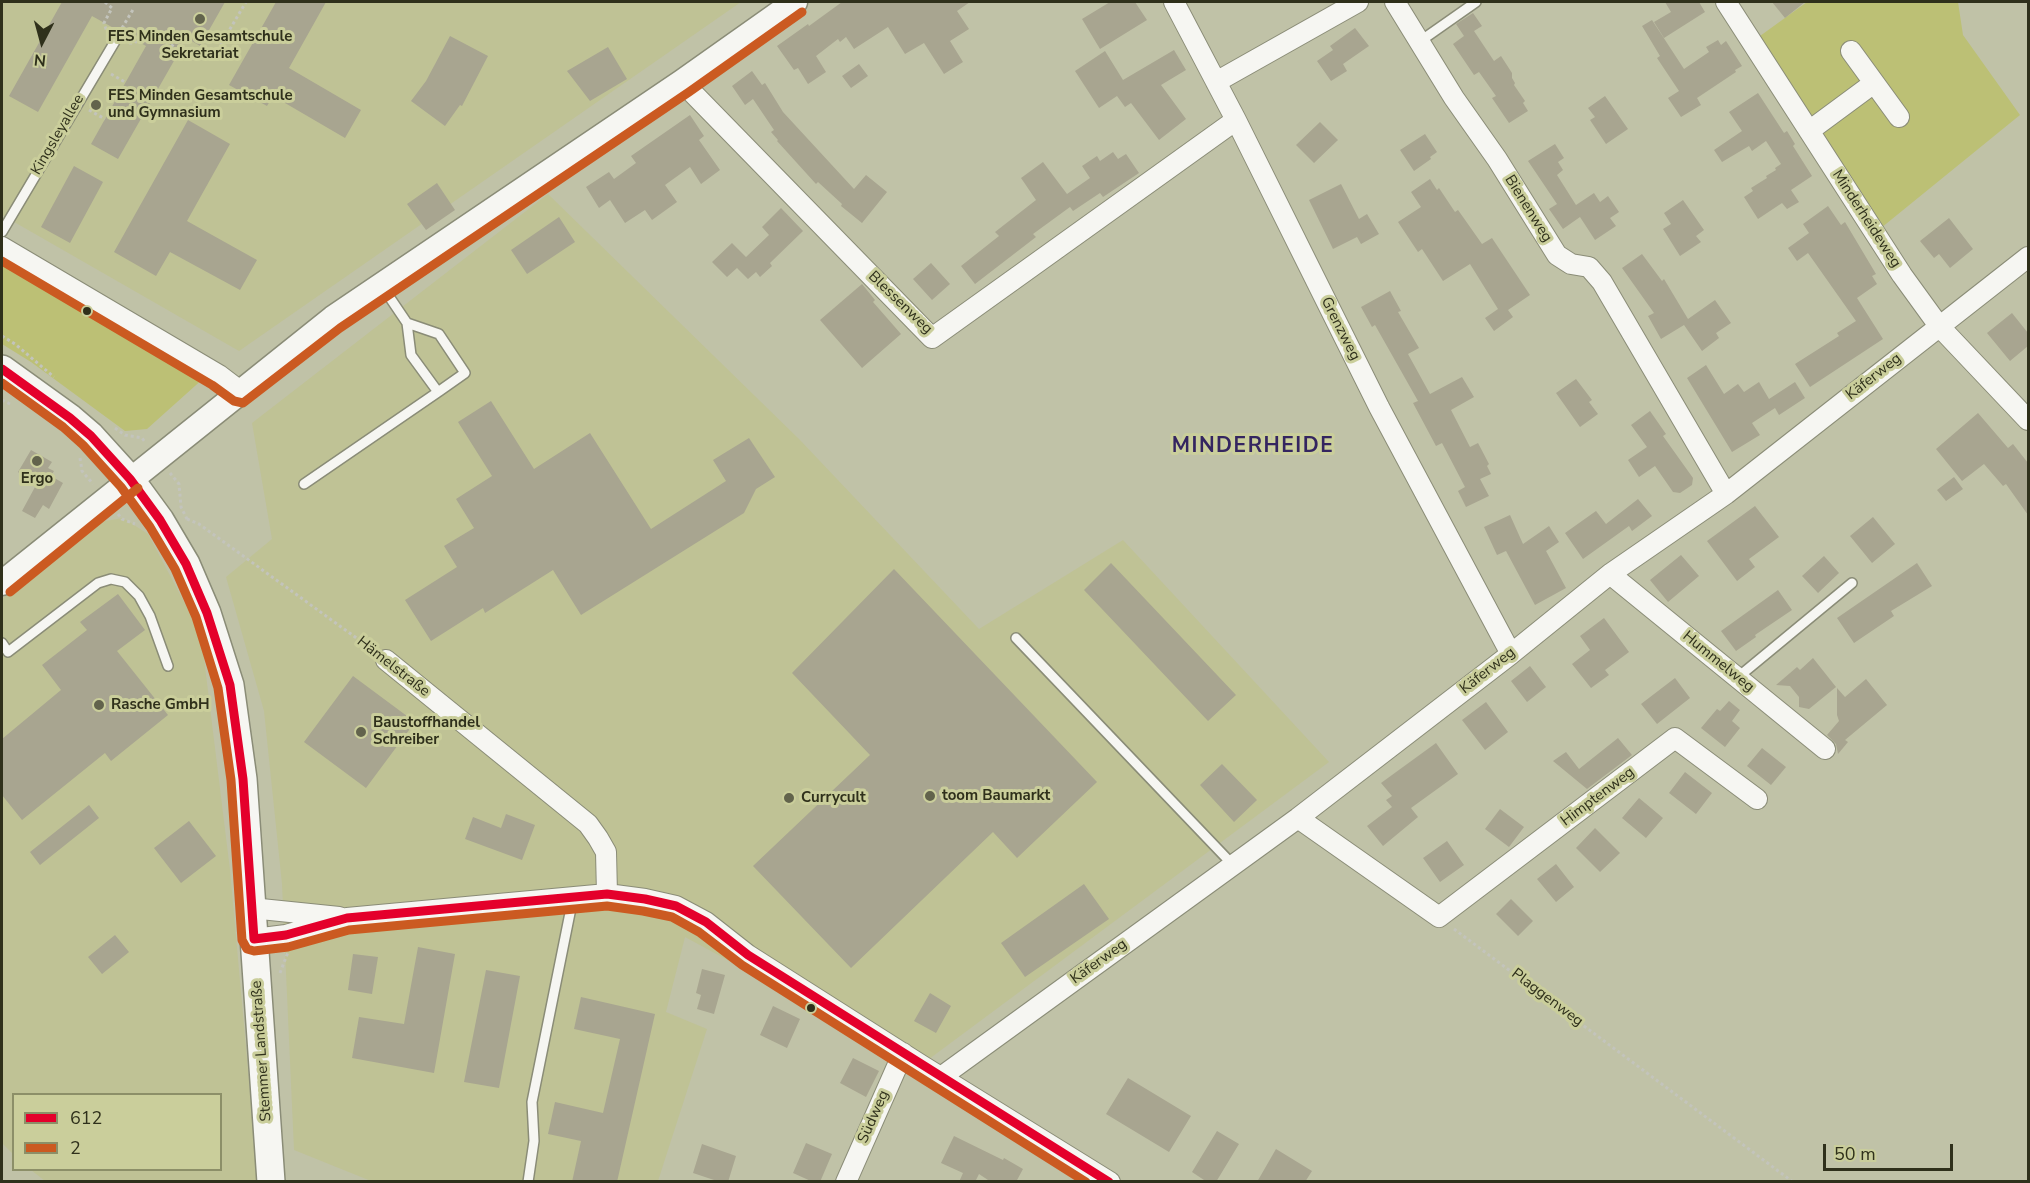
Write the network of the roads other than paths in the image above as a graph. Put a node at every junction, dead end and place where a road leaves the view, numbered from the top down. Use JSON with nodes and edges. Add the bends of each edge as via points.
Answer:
{"nodes":[{"id":1,"x":795,"y":2,"type":"edge"},
{"id":2,"x":1174,"y":2,"type":"edge"},
{"id":3,"x":1358,"y":2,"type":"edge"},
{"id":4,"x":1395,"y":2,"type":"edge"},
{"id":5,"x":1476,"y":2,"type":"edge"},
{"id":6,"x":1726,"y":2,"type":"edge"},
{"id":7,"x":117,"y":38,"type":"road end"},
{"id":8,"x":1419,"y":42,"type":"junction"},
{"id":9,"x":1851,"y":51,"type":"dead end"},
{"id":10,"x":682,"y":82,"type":"junction"},
{"id":11,"x":1216,"y":82,"type":"junction"},
{"id":12,"x":1874,"y":83,"type":"junction"},
{"id":13,"x":1899,"y":117,"type":"dead end"},
{"id":14,"x":1236,"y":120,"type":"junction"},
{"id":15,"x":1809,"y":131,"type":"junction"},
{"id":16,"x":2,"y":232,"type":"edge"},
{"id":17,"x":2,"y":248,"type":"edge"},
{"id":18,"x":2028,"y":256,"type":"edge"},
{"id":19,"x":382,"y":286,"type":"junction"},
{"id":20,"x":407,"y":323,"type":"junction"},
{"id":21,"x":1939,"y":326,"type":"junction"},
{"id":22,"x":2,"y":369,"type":"edge"},
{"id":23,"x":240,"y":391,"type":"junction"},
{"id":24,"x":438,"y":392,"type":"junction"},
{"id":25,"x":2028,"y":420,"type":"edge"},
{"id":26,"x":130,"y":479,"type":"junction"},
{"id":27,"x":304,"y":484,"type":"dead end"},
{"id":28,"x":1726,"y":494,"type":"junction"},
{"id":29,"x":1610,"y":574,"type":"junction"},
{"id":30,"x":2,"y":583,"type":"edge"},
{"id":31,"x":1852,"y":583,"type":"dead end"},
{"id":32,"x":1016,"y":638,"type":"dead end"},
{"id":33,"x":2,"y":643,"type":"edge"},
{"id":34,"x":1510,"y":654,"type":"junction"},
{"id":35,"x":386,"y":660,"type":"road end"},
{"id":36,"x":168,"y":666,"type":"dead end"},
{"id":37,"x":1737,"y":678,"type":"junction"},
{"id":38,"x":1825,"y":749,"type":"dead end"},
{"id":39,"x":1757,"y":800,"type":"dead end"},
{"id":40,"x":1298,"y":818,"type":"junction"},
{"id":41,"x":1233,"y":865,"type":"junction"},
{"id":42,"x":607,"y":894,"type":"junction"},
{"id":43,"x":573,"y":896,"type":"junction"},
{"id":44,"x":251,"y":908,"type":"junction"},
{"id":45,"x":348,"y":918,"type":"junction"},
{"id":46,"x":254,"y":939,"type":"junction"},
{"id":47,"x":903,"y":1053,"type":"junction"},
{"id":48,"x":941,"y":1077,"type":"junction"},
{"id":49,"x":271,"y":1182,"type":"edge"},
{"id":50,"x":528,"y":1182,"type":"edge"},
{"id":51,"x":846,"y":1182,"type":"edge"},
{"id":52,"x":1110,"y":1182,"type":"edge"}],
"edges":[{"from":1,"to":10,"type":"street"},
{"from":2,"to":11,"type":"street","name":"Grenzweg"},
{"from":3,"to":11,"type":"street"},
{"from":4,"to":8,"type":"street","name":"Bienenweg"},
{"from":5,"to":8,"type":"lane"},
{"from":6,"to":15,"type":"street","name":"Minderheideweg"},
{"from":7,"to":16,"type":"lane","name":"Kingsleyallee"},
{"from":8,"to":28,"type":"street","name":"Bienenweg","via":[[1557,255],[1571,264],[1589,267],[1602,282]]},
{"from":9,"to":12,"type":"street"},
{"from":10,"to":14,"type":"street","name":"Blessenweg","via":[[932,338]]},
{"from":10,"to":19,"type":"street"},
{"from":11,"to":14,"type":"street","name":"Grenzweg"},
{"from":12,"to":13,"type":"street"},
{"from":12,"to":15,"type":"street"},
{"from":14,"to":34,"type":"street","name":"Grenzweg"},
{"from":15,"to":21,"type":"street","name":"Minderheideweg"},
{"from":17,"to":23,"type":"street"},
{"from":18,"to":21,"type":"street","name":"Käferweg"},
{"from":19,"to":20,"type":"lane"},
{"from":19,"to":23,"type":"street","via":[[333,318]]},
{"from":20,"to":24,"type":"lane","via":[[411,355]]},
{"from":20,"to":24,"type":"lane","via":[[439,334],[465,373]]},
{"from":21,"to":25,"type":"street","name":"Minderheideweg"},
{"from":21,"to":28,"type":"street","name":"Käferweg"},
{"from":22,"to":26,"type":"main road","name":"Stemmer Landstraße","via":[[91,436]]},
{"from":23,"to":26,"type":"street"},
{"from":24,"to":27,"type":"lane"},
{"from":26,"to":30,"type":"street"},
{"from":26,"to":44,"type":"main road","name":"Stemmer Landstraße","via":[[186,564],[230,685],[243,779]]},
{"from":28,"to":29,"type":"street","name":"Käferweg"},
{"from":29,"to":34,"type":"street","name":"Käferweg"},
{"from":29,"to":37,"type":"street","name":"Hummelweg"},
{"from":31,"to":37,"type":"lane"},
{"from":32,"to":41,"type":"lane"},
{"from":33,"to":36,"type":"lane","via":[[8,652],[98,583],[111,579],[125,582],[139,596]]},
{"from":34,"to":40,"type":"street","name":"Käferweg"},
{"from":35,"to":42,"type":"street","name":"Hämelstraße","via":[[588,824],[606,852]]},
{"from":37,"to":38,"type":"street","name":"Hummelweg"},
{"from":39,"to":40,"type":"street","name":"Himptenweg","via":[[1675,738],[1438,917]]},
{"from":40,"to":41,"type":"street","name":"Käferweg"},
{"from":41,"to":48,"type":"street","name":"Käferweg"},
{"from":42,"to":43,"type":"street"},
{"from":42,"to":47,"type":"street","via":[[676,906],[706,922],[748,955]]},
{"from":43,"to":45,"type":"street"},
{"from":43,"to":50,"type":"lane","via":[[532,1102],[534,1141]]},
{"from":44,"to":45,"type":"street"},
{"from":44,"to":46,"type":"main road","name":"Stemmer Landstraße"},
{"from":45,"to":46,"type":"street","via":[[286,935]]},
{"from":46,"to":49,"type":"main road","name":"Stemmer Landstraße"},
{"from":47,"to":48,"type":"street"},
{"from":47,"to":51,"type":"street","name":"Südweg"},
{"from":48,"to":52,"type":"street"}]}
